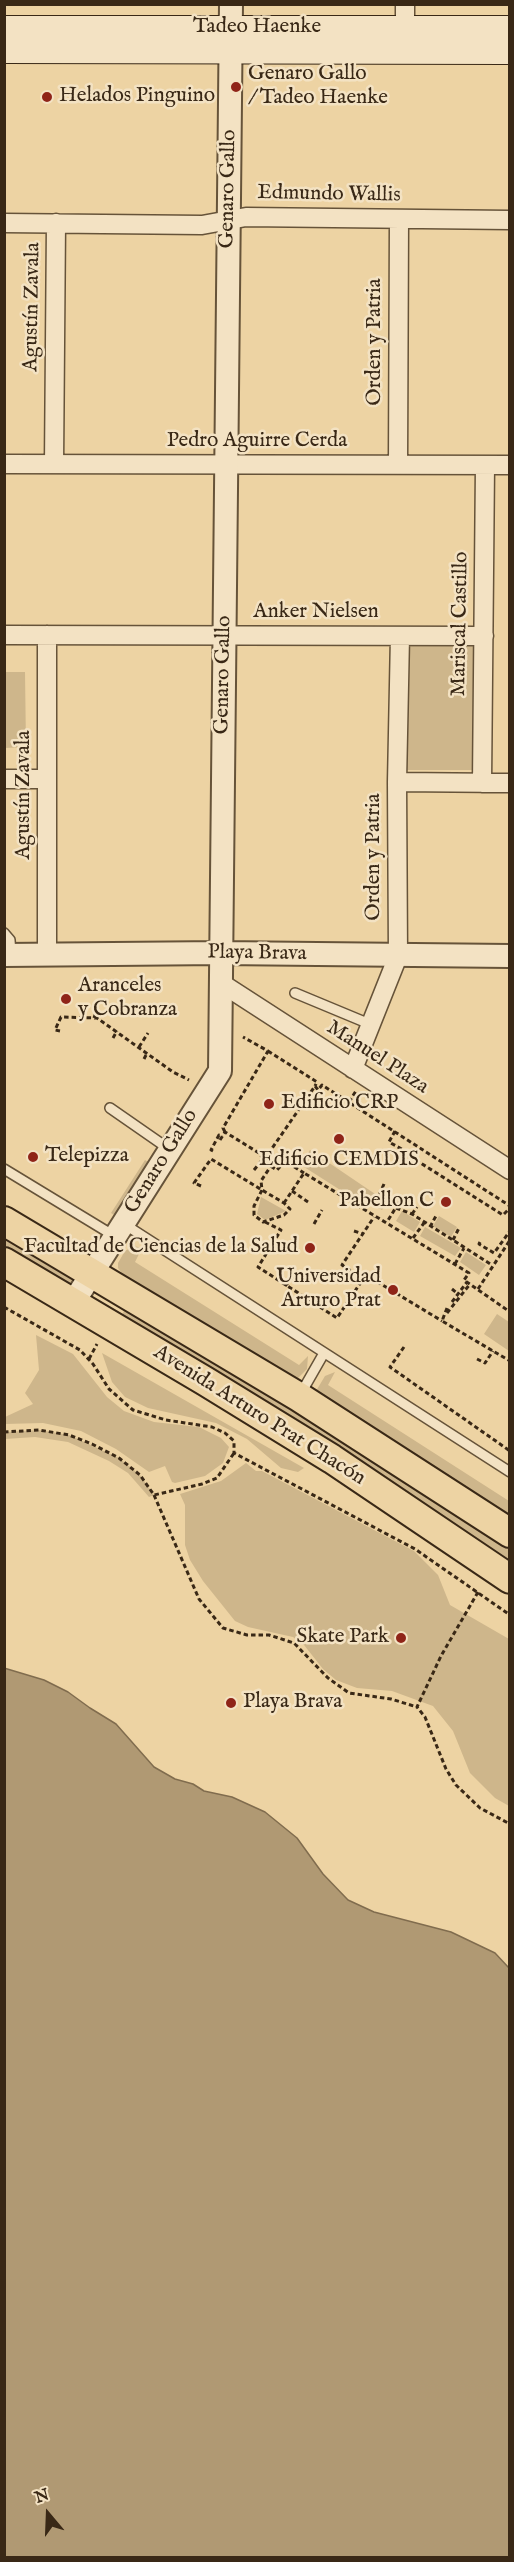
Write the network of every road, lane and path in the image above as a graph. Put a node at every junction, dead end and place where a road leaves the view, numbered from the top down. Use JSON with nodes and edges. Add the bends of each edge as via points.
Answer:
{"nodes":[{"id":1,"x":405,"y":17,"type":"edge"},
{"id":2,"x":231,"y":28,"type":"edge"},
{"id":3,"x":4,"y":29,"type":"edge"},
{"id":4,"x":510,"y":29,"type":"edge"},
{"id":5,"x":4,"y":50,"type":"edge"},
{"id":6,"x":510,"y":51,"type":"edge"},
{"id":7,"x":399,"y":219,"type":"junction"},
{"id":8,"x":229,"y":220,"type":"junction"},
{"id":9,"x":510,"y":220,"type":"edge"},
{"id":10,"x":4,"y":223,"type":"edge"},
{"id":11,"x":56,"y":223,"type":"junction"},
{"id":12,"x":4,"y":464,"type":"edge"},
{"id":13,"x":54,"y":464,"type":"junction"},
{"id":14,"x":226,"y":465,"type":"junction"},
{"id":15,"x":398,"y":465,"type":"junction"},
{"id":16,"x":485,"y":465,"type":"junction"},
{"id":17,"x":510,"y":465,"type":"edge"},
{"id":18,"x":4,"y":635,"type":"edge"},
{"id":19,"x":48,"y":635,"type":"junction"},
{"id":20,"x":225,"y":636,"type":"junction"},
{"id":21,"x":400,"y":636,"type":"junction"},
{"id":22,"x":484,"y":636,"type":"junction"},
{"id":23,"x":4,"y":779,"type":"edge"},
{"id":24,"x":47,"y":779,"type":"junction"},
{"id":25,"x":397,"y":782,"type":"junction"},
{"id":26,"x":482,"y":783,"type":"junction"},
{"id":27,"x":510,"y":783,"type":"edge"},
{"id":28,"x":4,"y":933,"type":"edge"},
{"id":29,"x":221,"y":953,"type":"junction"},
{"id":30,"x":8,"y":954,"type":"edge"},
{"id":31,"x":47,"y":954,"type":"junction"},
{"id":32,"x":398,"y":956,"type":"junction"},
{"id":33,"x":510,"y":956,"type":"edge"},
{"id":34,"x":221,"y":983,"type":"junction"},
{"id":35,"x":296,"y":993,"type":"dead end"},
{"id":36,"x":96,"y":1012,"type":"dead end"},
{"id":37,"x":94,"y":1018,"type":"junction"},
{"id":38,"x":372,"y":1025,"type":"junction"},
{"id":39,"x":60,"y":1031,"type":"dead end"},
{"id":40,"x":117,"y":1031,"type":"junction"},
{"id":41,"x":148,"y":1033,"type":"dead end"},
{"id":42,"x":243,"y":1037,"type":"dead end"},
{"id":43,"x":113,"y":1038,"type":"dead end"},
{"id":44,"x":139,"y":1047,"type":"junction"},
{"id":45,"x":268,"y":1051,"type":"junction"},
{"id":46,"x":147,"y":1053,"type":"junction"},
{"id":47,"x":144,"y":1059,"type":"dead end"},
{"id":48,"x":353,"y":1069,"type":"junction"},
{"id":49,"x":189,"y":1080,"type":"dead end"},
{"id":50,"x":315,"y":1086,"type":"junction"},
{"id":51,"x":110,"y":1108,"type":"dead end"},
{"id":52,"x":395,"y":1131,"type":"junction"},
{"id":53,"x":225,"y":1132,"type":"junction"},
{"id":54,"x":215,"y":1146,"type":"dead end"},
{"id":55,"x":171,"y":1150,"type":"junction"},
{"id":56,"x":213,"y":1151,"type":"junction"},
{"id":57,"x":211,"y":1159,"type":"junction"},
{"id":58,"x":264,"y":1160,"type":"junction"},
{"id":59,"x":271,"y":1166,"type":"junction"},
{"id":60,"x":4,"y":1169,"type":"edge"},
{"id":61,"x":254,"y":1170,"type":"dead end"},
{"id":62,"x":510,"y":1170,"type":"edge"},
{"id":63,"x":304,"y":1173,"type":"junction"},
{"id":64,"x":384,"y":1184,"type":"dead end"},
{"id":65,"x":201,"y":1186,"type":"dead end"},
{"id":66,"x":262,"y":1190,"type":"junction"},
{"id":67,"x":292,"y":1191,"type":"junction"},
{"id":68,"x":403,"y":1197,"type":"dead end"},
{"id":69,"x":308,"y":1202,"type":"dead end"},
{"id":70,"x":284,"y":1203,"type":"junction"},
{"id":71,"x":397,"y":1206,"type":"junction"},
{"id":72,"x":417,"y":1207,"type":"dead end"},
{"id":73,"x":510,"y":1207,"type":"edge"},
{"id":74,"x":322,"y":1210,"type":"dead end"},
{"id":75,"x":412,"y":1214,"type":"junction"},
{"id":76,"x":437,"y":1214,"type":"dead end"},
{"id":77,"x":374,"y":1217,"type":"junction"},
{"id":78,"x":259,"y":1219,"type":"junction"},
{"id":79,"x":4,"y":1221,"type":"edge"},
{"id":80,"x":265,"y":1222,"type":"junction"},
{"id":81,"x":387,"y":1222,"type":"junction"},
{"id":82,"x":424,"y":1223,"type":"junction"},
{"id":83,"x":259,"y":1224,"type":"dead end"},
{"id":84,"x":314,"y":1224,"type":"dead end"},
{"id":85,"x":430,"y":1227,"type":"junction"},
{"id":86,"x":459,"y":1228,"type":"dead end"},
{"id":87,"x":120,"y":1230,"type":"junction"},
{"id":88,"x":354,"y":1231,"type":"dead end"},
{"id":89,"x":510,"y":1231,"type":"edge"},
{"id":90,"x":363,"y":1234,"type":"junction"},
{"id":91,"x":413,"y":1238,"type":"junction"},
{"id":92,"x":453,"y":1240,"type":"junction"},
{"id":93,"x":510,"y":1240,"type":"edge"},
{"id":94,"x":480,"y":1242,"type":"dead end"},
{"id":95,"x":464,"y":1248,"type":"junction"},
{"id":96,"x":4,"y":1262,"type":"edge"},
{"id":97,"x":455,"y":1264,"type":"junction"},
{"id":98,"x":492,"y":1265,"type":"junction"},
{"id":99,"x":93,"y":1273,"type":"junction"},
{"id":100,"x":294,"y":1276,"type":"dead end"},
{"id":101,"x":363,"y":1279,"type":"junction"},
{"id":102,"x":468,"y":1283,"type":"junction"},
{"id":103,"x":285,"y":1286,"type":"junction"},
{"id":104,"x":452,"y":1288,"type":"dead end"},
{"id":105,"x":478,"y":1289,"type":"junction"},
{"id":106,"x":458,"y":1294,"type":"junction"},
{"id":107,"x":452,"y":1302,"type":"dead end"},
{"id":108,"x":73,"y":1303,"type":"junction"},
{"id":109,"x":4,"y":1307,"type":"edge"},
{"id":110,"x":447,"y":1308,"type":"dead end"},
{"id":111,"x":510,"y":1312,"type":"edge"},
{"id":112,"x":445,"y":1314,"type":"junction"},
{"id":113,"x":442,"y":1321,"type":"junction"},
{"id":114,"x":470,"y":1337,"type":"junction"},
{"id":115,"x":467,"y":1342,"type":"dead end"},
{"id":116,"x":404,"y":1347,"type":"dead end"},
{"id":117,"x":493,"y":1352,"type":"junction"},
{"id":118,"x":324,"y":1353,"type":"junction"},
{"id":119,"x":477,"y":1359,"type":"dead end"},
{"id":120,"x":510,"y":1361,"type":"edge"},
{"id":121,"x":299,"y":1397,"type":"junction"},
{"id":122,"x":4,"y":1432,"type":"edge"},
{"id":123,"x":510,"y":1451,"type":"edge"},
{"id":124,"x":234,"y":1452,"type":"junction"},
{"id":125,"x":510,"y":1472,"type":"edge"},
{"id":126,"x":154,"y":1495,"type":"junction"},
{"id":127,"x":510,"y":1533,"type":"edge"},
{"id":128,"x":510,"y":1579,"type":"edge"},
{"id":129,"x":478,"y":1592,"type":"junction"},
{"id":130,"x":510,"y":1615,"type":"edge"},
{"id":131,"x":417,"y":1707,"type":"junction"},
{"id":132,"x":510,"y":1824,"type":"edge"}],
"edges":[{"from":1,"to":2,"type":"main road","name":"Tadeo Haenke"},
{"from":1,"to":4,"type":"main road","name":"Tadeo Haenke"},
{"from":2,"to":3,"type":"main road","name":"Tadeo Haenke"},
{"from":2,"to":5,"type":"main road","name":"Tadeo Haenke"},
{"from":2,"to":6,"type":"main road","name":"Tadeo Haenke"},
{"from":2,"to":8,"type":"street","name":"Genaro Gallo"},
{"from":7,"to":8,"type":"street","name":"Edmundo Wallis"},
{"from":7,"to":9,"type":"street","name":"Edmundo Wallis"},
{"from":7,"to":15,"type":"street","name":"Orden y Patria"},
{"from":8,"to":11,"type":"street","name":"Edmundo Wallis","via":[[202,225]]},
{"from":8,"to":14,"type":"street","name":"Genaro Gallo"},
{"from":10,"to":11,"type":"street","name":"Edmundo Wallis"},
{"from":11,"to":13,"type":"street","name":"Agustín Zavala"},
{"from":12,"to":13,"type":"street","name":"Pedro Aguirre Cerda"},
{"from":13,"to":14,"type":"street","name":"Pedro Aguirre Cerda"},
{"from":14,"to":15,"type":"street","name":"Pedro Aguirre Cerda"},
{"from":14,"to":20,"type":"street","name":"Genaro Gallo"},
{"from":15,"to":16,"type":"street","name":"Pedro Aguirre Cerda"},
{"from":16,"to":17,"type":"street","name":"Pedro Aguirre Cerda"},
{"from":16,"to":22,"type":"street","name":"Mariscal Castillo"},
{"from":18,"to":19,"type":"street","name":"Anker Nielsen"},
{"from":19,"to":20,"type":"street","name":"Anker Nielsen"},
{"from":19,"to":24,"type":"street","name":"Agustín Zavala"},
{"from":20,"to":21,"type":"street","name":"Anker Nielsen"},
{"from":20,"to":29,"type":"street","name":"Genaro Gallo"},
{"from":21,"to":22,"type":"street","name":"Anker Nielsen"},
{"from":21,"to":25,"type":"street","name":"Orden y Patria"},
{"from":22,"to":26,"type":"street","name":"Mariscal Castillo"},
{"from":23,"to":24,"type":"street"},
{"from":24,"to":31,"type":"street","name":"Agustín Zavala"},
{"from":25,"to":26,"type":"street"},
{"from":25,"to":32,"type":"street","name":"Orden y Patria"},
{"from":26,"to":27,"type":"street"},
{"from":28,"to":30,"type":"lane","via":[[10,940]]},
{"from":29,"to":31,"type":"street","name":"Playa Brava"},
{"from":29,"to":32,"type":"street","name":"Playa Brava"},
{"from":29,"to":34,"type":"street","name":"Genaro Gallo"},
{"from":30,"to":31,"type":"street","name":"Playa Brava"},
{"from":32,"to":33,"type":"street","name":"Playa Brava"},
{"from":32,"to":38,"type":"street","name":"Orden y Patria"},
{"from":34,"to":48,"type":"street","name":"Manuel Plaza"},
{"from":34,"to":55,"type":"street","name":"Genaro Gallo","via":[[220,1071]]},
{"from":35,"to":38,"type":"lane"},
{"from":36,"to":37,"type":"path"},
{"from":37,"to":39,"type":"path","via":[[61,1017],[56,1030]]},
{"from":37,"to":40,"type":"path"},
{"from":38,"to":48,"type":"street","name":"Orden y Patria"},
{"from":40,"to":43,"type":"path"},
{"from":40,"to":44,"type":"path"},
{"from":41,"to":44,"type":"path"},
{"from":42,"to":45,"type":"path"},
{"from":44,"to":46,"type":"path"},
{"from":45,"to":50,"type":"path","via":[[317,1082]]},
{"from":45,"to":53,"type":"path","via":[[223,1128]]},
{"from":46,"to":47,"type":"path"},
{"from":46,"to":49,"type":"path"},
{"from":48,"to":62,"type":"street","name":"Manuel Plaza"},
{"from":50,"to":52,"type":"path","via":[[318,1090],[322,1085]]},
{"from":50,"to":58,"type":"path"},
{"from":51,"to":55,"type":"lane"},
{"from":52,"to":73,"type":"path"},
{"from":52,"to":73,"type":"path","via":[[389,1142],[419,1162],[503,1215]]},
{"from":53,"to":56,"type":"path"},
{"from":53,"to":58,"type":"path"},
{"from":54,"to":56,"type":"path"},
{"from":55,"to":87,"type":"street","name":"Genaro Gallo"},
{"from":56,"to":57,"type":"path"},
{"from":57,"to":65,"type":"path","via":[[194,1183]]},
{"from":57,"to":66,"type":"path"},
{"from":58,"to":59,"type":"path"},
{"from":58,"to":61,"type":"path"},
{"from":59,"to":63,"type":"path","via":[[277,1170],[285,1161]]},
{"from":59,"to":66,"type":"path","via":[[261,1181]]},
{"from":60,"to":87,"type":"lane"},
{"from":63,"to":67,"type":"path"},
{"from":63,"to":77,"type":"path"},
{"from":64,"to":71,"type":"path","via":[[380,1193]]},
{"from":66,"to":70,"type":"path"},
{"from":66,"to":78,"type":"path","via":[[254,1206],[254,1215]]},
{"from":67,"to":69,"type":"path"},
{"from":67,"to":70,"type":"path"},
{"from":68,"to":71,"type":"path"},
{"from":70,"to":80,"type":"path","via":[[290,1209]]},
{"from":71,"to":75,"type":"path"},
{"from":71,"to":81,"type":"path"},
{"from":72,"to":75,"type":"path"},
{"from":74,"to":84,"type":"path"},
{"from":75,"to":82,"type":"path"},
{"from":76,"to":85,"type":"path"},
{"from":77,"to":81,"type":"path","via":[[375,1214]]},
{"from":77,"to":90,"type":"path"},
{"from":78,"to":80,"type":"path"},
{"from":78,"to":83,"type":"path"},
{"from":79,"to":99,"type":"main road","name":"Avenida Arturo Prat Chacón"},
{"from":80,"to":103,"type":"path","via":[[281,1230],[258,1268]]},
{"from":81,"to":91,"type":"path"},
{"from":82,"to":85,"type":"path"},
{"from":82,"to":91,"type":"path"},
{"from":85,"to":92,"type":"path"},
{"from":86,"to":92,"type":"path"},
{"from":87,"to":99,"type":"street","name":"Genaro Gallo"},
{"from":87,"to":118,"type":"lane"},
{"from":88,"to":90,"type":"path"},
{"from":89,"to":94,"type":"path","via":[[494,1253]]},
{"from":90,"to":101,"type":"path","via":[[342,1265]]},
{"from":91,"to":97,"type":"path"},
{"from":92,"to":95,"type":"path"},
{"from":93,"to":98,"type":"path"},
{"from":95,"to":97,"type":"path"},
{"from":95,"to":98,"type":"path"},
{"from":96,"to":108,"type":"main road","name":"Avenida Arturo Prat Chacón"},
{"from":97,"to":102,"type":"path","via":[[469,1273],[464,1280]]},
{"from":98,"to":105,"type":"path"},
{"from":99,"to":108,"type":"street","name":"Genaro Gallo"},
{"from":99,"to":121,"type":"main road","name":"Avenida Arturo Prat Chacón"},
{"from":100,"to":103,"type":"path"},
{"from":101,"to":103,"type":"path","via":[[337,1318]]},
{"from":101,"to":113,"type":"path","via":[[371,1278]]},
{"from":102,"to":105,"type":"path"},
{"from":102,"to":106,"type":"path"},
{"from":102,"to":112,"type":"path"},
{"from":104,"to":106,"type":"path"},
{"from":105,"to":111,"type":"path"},
{"from":106,"to":107,"type":"path"},
{"from":108,"to":128,"type":"main road","name":"Avenida Arturo Prat Chacón","via":[[322,1453]]},
{"from":109,"to":124,"type":"path","via":[[80,1350],[109,1389],[133,1410],[212,1427],[234,1441]]},
{"from":110,"to":112,"type":"path"},
{"from":112,"to":113,"type":"path"},
{"from":113,"to":114,"type":"path"},
{"from":114,"to":115,"type":"path"},
{"from":114,"to":117,"type":"path"},
{"from":116,"to":123,"type":"path","via":[[390,1367]]},
{"from":117,"to":119,"type":"path","via":[[484,1363]]},
{"from":117,"to":120,"type":"path"},
{"from":118,"to":121,"type":"lane"},
{"from":118,"to":125,"type":"lane"},
{"from":121,"to":127,"type":"main road","name":"Avenida Arturo Prat Chacón"},
{"from":122,"to":126,"type":"path","via":[[39,1430],[92,1444],[140,1475]]},
{"from":124,"to":126,"type":"path","via":[[217,1478]]},
{"from":124,"to":129,"type":"path","via":[[415,1549]]},
{"from":126,"to":131,"type":"path","via":[[199,1599],[223,1628],[294,1643],[328,1678],[349,1693]]},
{"from":129,"to":130,"type":"path"},
{"from":129,"to":131,"type":"path"},
{"from":131,"to":132,"type":"path","via":[[425,1716],[456,1785],[480,1808]]}]}
